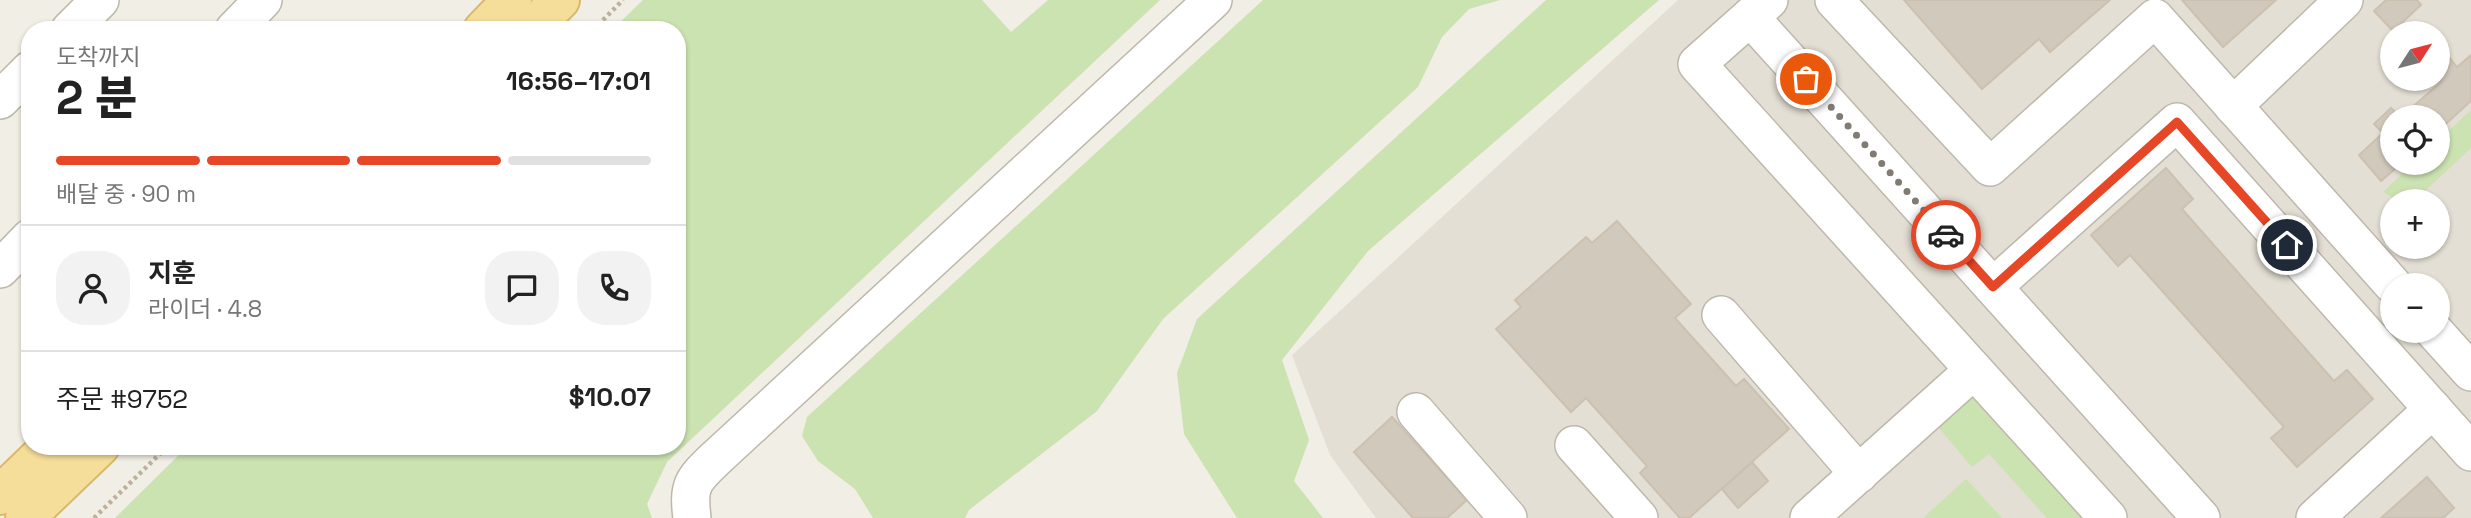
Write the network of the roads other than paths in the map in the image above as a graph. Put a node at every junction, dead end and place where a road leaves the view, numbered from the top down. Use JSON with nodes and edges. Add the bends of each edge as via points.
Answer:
{"nodes":[{"id":1,"x":100,"y":0,"type":"edge"},
{"id":2,"x":263,"y":0,"type":"edge"},
{"id":3,"x":512,"y":0,"type":"edge"},
{"id":4,"x":560,"y":0,"type":"edge"},
{"id":5,"x":1213,"y":0,"type":"edge"},
{"id":6,"x":1834,"y":0,"type":"edge"},
{"id":7,"x":2344,"y":0,"type":"edge"},
{"id":8,"x":1759,"y":9,"type":"edge"},
{"id":9,"x":79,"y":21,"type":"edge"},
{"id":10,"x":243,"y":21,"type":"edge"},
{"id":11,"x":492,"y":21,"type":"edge"},
{"id":12,"x":539,"y":21,"type":"edge"},
{"id":13,"x":21,"y":79,"type":"edge"},
{"id":14,"x":0,"y":100,"type":"edge"},
{"id":15,"x":2233,"y":106,"type":"junction"},
{"id":16,"x":21,"y":247,"type":"edge"},
{"id":17,"x":0,"y":269,"type":"edge"},
{"id":18,"x":2382,"y":273,"type":"edge"},
{"id":19,"x":1993,"y":287,"type":"junction"},
{"id":20,"x":1721,"y":315,"type":"dead end"},
{"id":21,"x":2445,"y":343,"type":"edge"},
{"id":22,"x":1974,"y":370,"type":"junction"},
{"id":23,"x":2471,"y":372,"type":"edge"},
{"id":24,"x":2433,"y":409,"type":"junction"},
{"id":25,"x":1416,"y":412,"type":"dead end"},
{"id":26,"x":1574,"y":445,"type":"dead end"},
{"id":27,"x":2471,"y":452,"type":"edge"},
{"id":28,"x":42,"y":455,"type":"edge"},
{"id":29,"x":91,"y":455,"type":"edge"},
{"id":30,"x":1859,"y":474,"type":"junction"},
{"id":31,"x":0,"y":495,"type":"edge"},
{"id":32,"x":25,"y":518,"type":"edge"},
{"id":33,"x":692,"y":518,"type":"edge"},
{"id":34,"x":1508,"y":518,"type":"edge"},
{"id":35,"x":1639,"y":518,"type":"edge"},
{"id":36,"x":1809,"y":518,"type":"edge"},
{"id":37,"x":2108,"y":518,"type":"edge"},
{"id":38,"x":2201,"y":518,"type":"edge"},
{"id":39,"x":2315,"y":518,"type":"edge"}],
"edges":[{"from":1,"to":9,"type":"lane"},
{"from":2,"to":10,"type":"lane"},
{"from":3,"to":11,"type":"main road"},
{"from":4,"to":12,"type":"main road"},
{"from":5,"to":33,"type":"lane","via":[[707,466],[693,480]]},
{"from":6,"to":15,"type":"lane","via":[[1990,167],[2155,19]]},
{"from":7,"to":15,"type":"lane"},
{"from":8,"to":19,"type":"lane"},
{"from":8,"to":22,"type":"lane","via":[[1697,64]]},
{"from":13,"to":14,"type":"lane"},
{"from":15,"to":18,"type":"lane"},
{"from":16,"to":17,"type":"lane"},
{"from":19,"to":24,"type":"lane","via":[[2177,122]]},
{"from":19,"to":38,"type":"lane"},
{"from":20,"to":30,"type":"lane"},
{"from":21,"to":23,"type":"lane"},
{"from":22,"to":30,"type":"lane"},
{"from":22,"to":37,"type":"lane"},
{"from":24,"to":27,"type":"lane"},
{"from":24,"to":39,"type":"lane"},
{"from":25,"to":34,"type":"lane"},
{"from":26,"to":35,"type":"lane"},
{"from":28,"to":31,"type":"main road"},
{"from":29,"to":32,"type":"main road"},
{"from":30,"to":36,"type":"lane"}]}
